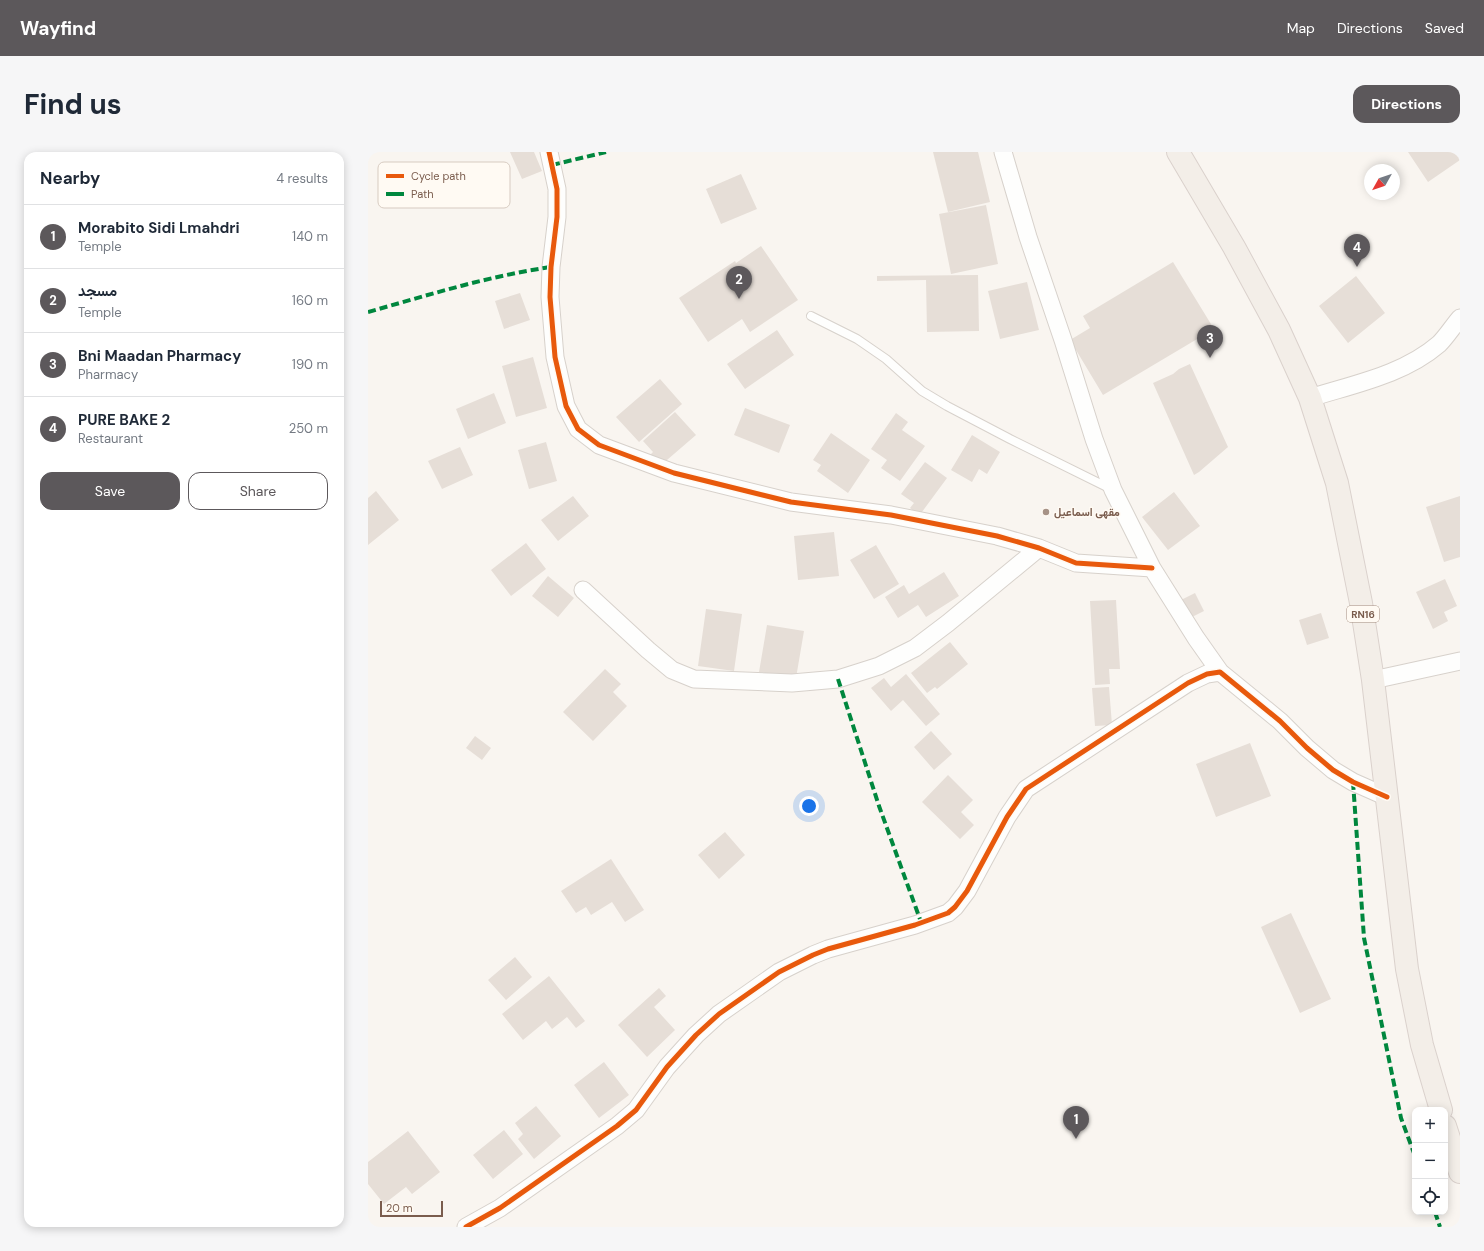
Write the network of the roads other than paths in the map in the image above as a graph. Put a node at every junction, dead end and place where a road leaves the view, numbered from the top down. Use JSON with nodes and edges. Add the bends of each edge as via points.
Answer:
{"nodes":[{"id":1,"x":549,"y":152,"type":"edge"},
{"id":2,"x":1003,"y":152,"type":"edge"},
{"id":3,"x":1178,"y":152,"type":"edge"},
{"id":4,"x":812,"y":316,"type":"dead end"},
{"id":5,"x":1460,"y":318,"type":"edge"},
{"id":6,"x":1310,"y":398,"type":"junction"},
{"id":7,"x":1113,"y":490,"type":"junction"},
{"id":8,"x":1039,"y":548,"type":"junction"},
{"id":9,"x":1152,"y":568,"type":"junction"},
{"id":10,"x":583,"y":590,"type":"dead end"},
{"id":11,"x":1460,"y":661,"type":"edge"},
{"id":12,"x":1220,"y":672,"type":"junction"},
{"id":13,"x":1373,"y":680,"type":"junction"},
{"id":14,"x":1387,"y":797,"type":"junction"},
{"id":15,"x":1440,"y":1107,"type":"edge"},
{"id":16,"x":1448,"y":1135,"type":"edge"},
{"id":17,"x":1460,"y":1172,"type":"edge"},
{"id":18,"x":466,"y":1227,"type":"edge"}],
"edges":[{"from":1,"to":8,"type":"street","via":[[557,189],[550,297],[555,357],[566,406],[578,429],[599,445],[674,473],[791,502],[891,515],[997,536]]},
{"from":2,"to":7,"type":"street","via":[[1094,440]]},
{"from":3,"to":6,"type":"main road","number":"RN16","via":[[1279,330]]},
{"from":4,"to":7,"type":"lane","via":[[857,339],[886,359],[922,391],[1010,440]]},
{"from":5,"to":6,"type":"street","via":[[1439,343],[1413,362],[1378,377]]},
{"from":6,"to":13,"type":"main road","number":"RN16","via":[[1337,483],[1361,603]]},
{"from":7,"to":9,"type":"street"},
{"from":8,"to":9,"type":"street","via":[[1076,563]]},
{"from":8,"to":10,"type":"street","via":[[915,648],[872,668],[838,679],[792,683],[694,679],[672,670]]},
{"from":9,"to":12,"type":"street"},
{"from":11,"to":13,"type":"street"},
{"from":12,"to":14,"type":"street","via":[[1280,721],[1332,770]]},
{"from":12,"to":18,"type":"street","via":[[1207,674],[1188,683],[1026,789],[1007,817],[967,891],[948,913],[915,925],[828,949],[779,972],[719,1014],[696,1035],[667,1067],[636,1110],[617,1126],[500,1208]]},
{"from":13,"to":14,"type":"main road","number":"RN16"},
{"from":14,"to":15,"type":"main road","number":"RN16","via":[[1407,969],[1422,1045]]},
{"from":16,"to":17,"type":"main road"}]}
